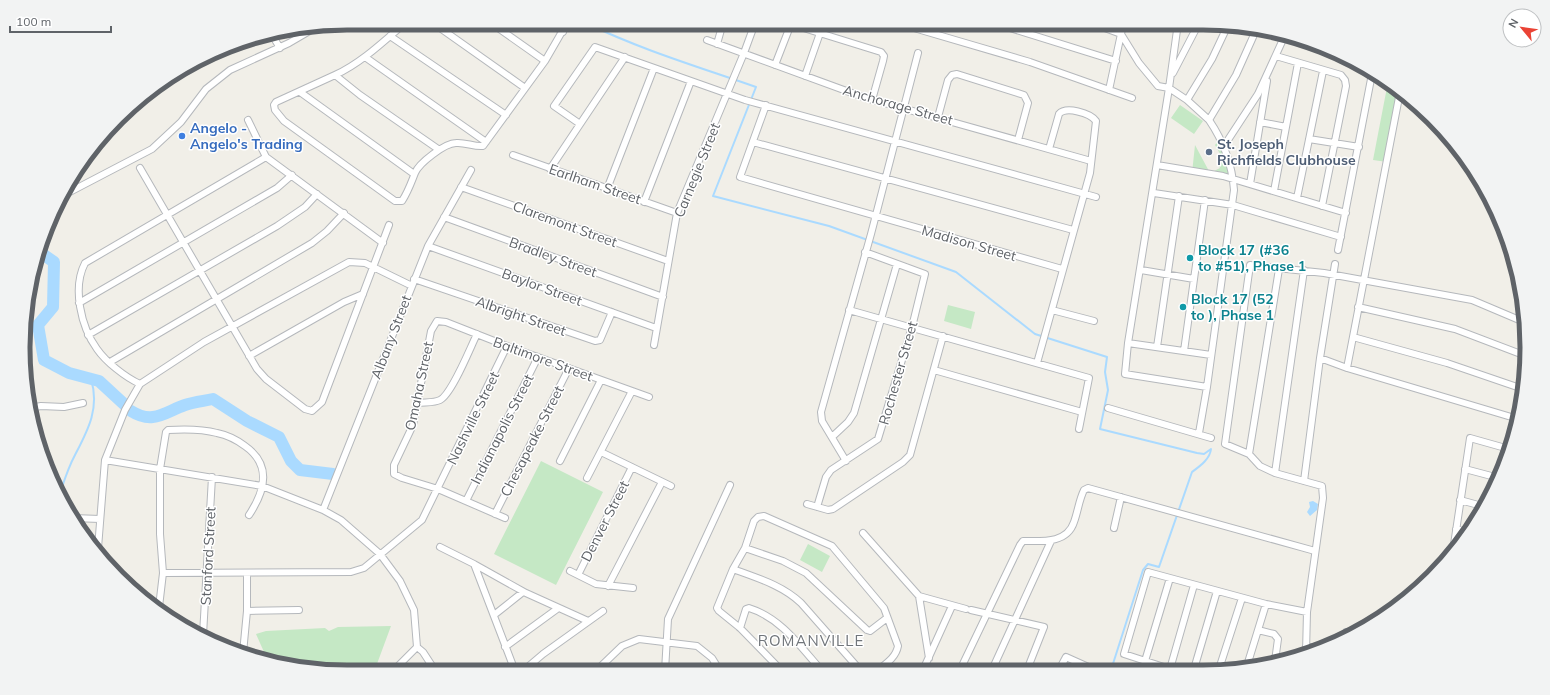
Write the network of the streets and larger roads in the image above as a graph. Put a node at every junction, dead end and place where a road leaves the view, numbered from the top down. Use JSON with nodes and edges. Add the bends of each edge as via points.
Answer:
{"nodes":[{"id":1,"x":397,"y":30,"type":"edge"},
{"id":2,"x":443,"y":30,"type":"edge"},
{"id":3,"x":501,"y":30,"type":"edge"},
{"id":4,"x":560,"y":30,"type":"edge"},
{"id":5,"x":721,"y":30,"type":"edge"},
{"id":6,"x":752,"y":30,"type":"edge"},
{"id":7,"x":789,"y":30,"type":"edge"},
{"id":8,"x":808,"y":30,"type":"edge"},
{"id":9,"x":921,"y":30,"type":"edge"},
{"id":10,"x":1016,"y":30,"type":"edge"},
{"id":11,"x":1110,"y":30,"type":"edge"},
{"id":12,"x":1122,"y":30,"type":"edge"},
{"id":13,"x":1177,"y":30,"type":"edge"},
{"id":14,"x":1195,"y":30,"type":"edge"},
{"id":15,"x":1225,"y":31,"type":"edge"},
{"id":16,"x":563,"y":32,"type":"joint"},
{"id":17,"x":820,"y":33,"type":"junction"},
{"id":18,"x":299,"y":34,"type":"edge"},
{"id":19,"x":1121,"y":34,"type":"junction"},
{"id":20,"x":1254,"y":35,"type":"edge"},
{"id":21,"x":390,"y":36,"type":"junction"},
{"id":22,"x":274,"y":39,"type":"edge"},
{"id":23,"x":707,"y":40,"type":"dead end"},
{"id":24,"x":1283,"y":40,"type":"edge"},
{"id":25,"x":717,"y":44,"type":"junction"},
{"id":26,"x":280,"y":48,"type":"junction"},
{"id":27,"x":744,"y":53,"type":"junction"},
{"id":28,"x":918,"y":53,"type":"dead end"},
{"id":29,"x":1276,"y":56,"type":"junction"},
{"id":30,"x":364,"y":57,"type":"junction"},
{"id":31,"x":625,"y":57,"type":"junction"},
{"id":32,"x":545,"y":61,"type":"junction"},
{"id":33,"x":1116,"y":61,"type":"junction"},
{"id":34,"x":1298,"y":63,"type":"junction"},
{"id":35,"x":775,"y":65,"type":"junction"},
{"id":36,"x":654,"y":68,"type":"junction"},
{"id":37,"x":1323,"y":71,"type":"junction"},
{"id":38,"x":335,"y":75,"type":"junction"},
{"id":39,"x":1268,"y":75,"type":"junction"},
{"id":40,"x":805,"y":76,"type":"junction"},
{"id":41,"x":1171,"y":76,"type":"junction"},
{"id":42,"x":1371,"y":79,"type":"edge"},
{"id":43,"x":691,"y":81,"type":"junction"},
{"id":44,"x":525,"y":88,"type":"junction"},
{"id":45,"x":1169,"y":88,"type":"junction"},
{"id":46,"x":1109,"y":90,"type":"junction"},
{"id":47,"x":300,"y":92,"type":"junction"},
{"id":48,"x":727,"y":94,"type":"junction"},
{"id":49,"x":1132,"y":98,"type":"dead end"},
{"id":50,"x":1399,"y":98,"type":"edge"},
{"id":51,"x":872,"y":100,"type":"junction"},
{"id":52,"x":1187,"y":100,"type":"junction"},
{"id":53,"x":766,"y":105,"type":"junction"},
{"id":54,"x":904,"y":108,"type":"junction"},
{"id":55,"x":506,"y":115,"type":"junction"},
{"id":56,"x":938,"y":117,"type":"junction"},
{"id":57,"x":248,"y":120,"type":"dead end"},
{"id":58,"x":1209,"y":120,"type":"junction"},
{"id":59,"x":1260,"y":122,"type":"junction"},
{"id":60,"x":580,"y":124,"type":"junction"},
{"id":61,"x":1286,"y":127,"type":"junction"},
{"id":62,"x":1309,"y":139,"type":"junction"},
{"id":63,"x":1018,"y":140,"type":"junction"},
{"id":64,"x":895,"y":141,"type":"junction"},
{"id":65,"x":486,"y":142,"type":"junction"},
{"id":66,"x":753,"y":142,"type":"junction"},
{"id":67,"x":1334,"y":142,"type":"junction"},
{"id":68,"x":1224,"y":146,"type":"junction"},
{"id":69,"x":1358,"y":146,"type":"junction"},
{"id":70,"x":438,"y":149,"type":"junction"},
{"id":71,"x":1049,"y":149,"type":"junction"},
{"id":72,"x":513,"y":155,"type":"dead end"},
{"id":73,"x":266,"y":157,"type":"junction"},
{"id":74,"x":1091,"y":161,"type":"junction"},
{"id":75,"x":1157,"y":165,"type":"junction"},
{"id":76,"x":140,"y":168,"type":"dead end"},
{"id":77,"x":550,"y":168,"type":"junction"},
{"id":78,"x":471,"y":170,"type":"dead end"},
{"id":79,"x":414,"y":174,"type":"junction"},
{"id":80,"x":292,"y":175,"type":"junction"},
{"id":81,"x":885,"y":179,"type":"junction"},
{"id":82,"x":1233,"y":179,"type":"junction"},
{"id":83,"x":1250,"y":184,"type":"junction"},
{"id":84,"x":461,"y":186,"type":"junction"},
{"id":85,"x":607,"y":188,"type":"junction"},
{"id":86,"x":72,"y":191,"type":"edge"},
{"id":87,"x":1274,"y":191,"type":"junction"},
{"id":88,"x":1084,"y":193,"type":"junction"},
{"id":89,"x":1154,"y":193,"type":"junction"},
{"id":90,"x":317,"y":194,"type":"junction"},
{"id":91,"x":1096,"y":196,"type":"dead end"},
{"id":92,"x":1179,"y":196,"type":"junction"},
{"id":93,"x":1297,"y":198,"type":"junction"},
{"id":94,"x":1205,"y":200,"type":"junction"},
{"id":95,"x":644,"y":202,"type":"junction"},
{"id":96,"x":1233,"y":205,"type":"junction"},
{"id":97,"x":1322,"y":206,"type":"junction"},
{"id":98,"x":344,"y":213,"type":"junction"},
{"id":99,"x":1346,"y":213,"type":"junction"},
{"id":100,"x":677,"y":214,"type":"junction"},
{"id":101,"x":168,"y":215,"type":"junction"},
{"id":102,"x":876,"y":216,"type":"junction"},
{"id":103,"x":444,"y":217,"type":"junction"},
{"id":104,"x":389,"y":225,"type":"dead end"},
{"id":105,"x":1073,"y":230,"type":"junction"},
{"id":106,"x":1341,"y":237,"type":"junction"},
{"id":107,"x":183,"y":242,"type":"junction"},
{"id":108,"x":383,"y":243,"type":"junction"},
{"id":109,"x":428,"y":246,"type":"junction"},
{"id":110,"x":1338,"y":250,"type":"dead end"},
{"id":111,"x":865,"y":252,"type":"junction"},
{"id":112,"x":668,"y":261,"type":"junction"},
{"id":113,"x":897,"y":264,"type":"junction"},
{"id":114,"x":1335,"y":264,"type":"dead end"},
{"id":115,"x":373,"y":269,"type":"junction"},
{"id":116,"x":1062,"y":269,"type":"junction"},
{"id":117,"x":1279,"y":269,"type":"junction"},
{"id":118,"x":1141,"y":270,"type":"junction"},
{"id":119,"x":1304,"y":270,"type":"junction"},
{"id":120,"x":200,"y":272,"type":"junction"},
{"id":121,"x":1168,"y":274,"type":"junction"},
{"id":122,"x":1333,"y":275,"type":"junction"},
{"id":123,"x":414,"y":279,"type":"junction"},
{"id":124,"x":1194,"y":279,"type":"junction"},
{"id":125,"x":1363,"y":281,"type":"junction"},
{"id":126,"x":412,"y":286,"type":"junction"},
{"id":127,"x":363,"y":294,"type":"junction"},
{"id":128,"x":663,"y":296,"type":"junction"},
{"id":129,"x":217,"y":299,"type":"junction"},
{"id":130,"x":79,"y":303,"type":"junction"},
{"id":131,"x":1358,"y":306,"type":"junction"},
{"id":132,"x":849,"y":310,"type":"junction"},
{"id":133,"x":1052,"y":310,"type":"junction"},
{"id":134,"x":612,"y":312,"type":"junction"},
{"id":135,"x":881,"y":319,"type":"junction"},
{"id":136,"x":1518,"y":320,"type":"edge"},
{"id":137,"x":437,"y":321,"type":"joint"},
{"id":138,"x":1094,"y":321,"type":"dead end"},
{"id":139,"x":232,"y":327,"type":"junction"},
{"id":140,"x":912,"y":327,"type":"junction"},
{"id":141,"x":656,"y":328,"type":"junction"},
{"id":142,"x":477,"y":334,"type":"junction"},
{"id":143,"x":88,"y":335,"type":"junction"},
{"id":144,"x":943,"y":336,"type":"junction"},
{"id":145,"x":1353,"y":337,"type":"junction"},
{"id":146,"x":1128,"y":343,"type":"junction"},
{"id":147,"x":654,"y":345,"type":"dead end"},
{"id":148,"x":507,"y":346,"type":"junction"},
{"id":149,"x":1157,"y":347,"type":"junction"},
{"id":150,"x":1184,"y":351,"type":"junction"},
{"id":151,"x":1520,"y":354,"type":"edge"},
{"id":152,"x":1211,"y":355,"type":"junction"},
{"id":153,"x":248,"y":356,"type":"junction"},
{"id":154,"x":538,"y":357,"type":"junction"},
{"id":155,"x":1320,"y":358,"type":"junction"},
{"id":156,"x":110,"y":362,"type":"junction"},
{"id":157,"x":1037,"y":363,"type":"junction"},
{"id":158,"x":569,"y":368,"type":"junction"},
{"id":159,"x":1347,"y":368,"type":"junction"},
{"id":160,"x":934,"y":370,"type":"junction"},
{"id":161,"x":601,"y":380,"type":"junction"},
{"id":162,"x":140,"y":384,"type":"junction"},
{"id":163,"x":1207,"y":387,"type":"junction"},
{"id":164,"x":1517,"y":387,"type":"edge"},
{"id":165,"x":632,"y":391,"type":"junction"},
{"id":166,"x":649,"y":397,"type":"dead end"},
{"id":167,"x":418,"y":402,"type":"junction"},
{"id":168,"x":83,"y":403,"type":"dead end"},
{"id":169,"x":36,"y":407,"type":"edge"},
{"id":170,"x":1108,"y":408,"type":"dead end"},
{"id":171,"x":1082,"y":412,"type":"junction"},
{"id":172,"x":1512,"y":417,"type":"edge"},
{"id":173,"x":1079,"y":428,"type":"dead end"},
{"id":174,"x":1199,"y":433,"type":"junction"},
{"id":175,"x":832,"y":437,"type":"junction"},
{"id":176,"x":1210,"y":438,"type":"dead end"},
{"id":177,"x":1504,"y":448,"type":"edge"},
{"id":178,"x":601,"y":452,"type":"junction"},
{"id":179,"x":1249,"y":454,"type":"junction"},
{"id":180,"x":105,"y":460,"type":"junction"},
{"id":181,"x":560,"y":460,"type":"dead end"},
{"id":182,"x":846,"y":460,"type":"junction"},
{"id":183,"x":632,"y":468,"type":"junction"},
{"id":184,"x":160,"y":469,"type":"junction"},
{"id":185,"x":1465,"y":469,"type":"junction"},
{"id":186,"x":1275,"y":473,"type":"junction"},
{"id":187,"x":1493,"y":476,"type":"edge"},
{"id":188,"x":212,"y":477,"type":"junction"},
{"id":189,"x":587,"y":478,"type":"dead end"},
{"id":190,"x":1304,"y":481,"type":"junction"},
{"id":191,"x":662,"y":482,"type":"junction"},
{"id":192,"x":730,"y":485,"type":"dead end"},
{"id":193,"x":262,"y":486,"type":"junction"},
{"id":194,"x":671,"y":486,"type":"dead end"},
{"id":195,"x":438,"y":489,"type":"junction"},
{"id":196,"x":1122,"y":497,"type":"junction"},
{"id":197,"x":1460,"y":500,"type":"junction"},
{"id":198,"x":466,"y":501,"type":"junction"},
{"id":199,"x":807,"y":504,"type":"dead end"},
{"id":200,"x":1478,"y":505,"type":"edge"},
{"id":201,"x":817,"y":507,"type":"junction"},
{"id":202,"x":322,"y":510,"type":"junction"},
{"id":203,"x":495,"y":514,"type":"junction"},
{"id":204,"x":249,"y":516,"type":"dead end"},
{"id":205,"x":81,"y":518,"type":"edge"},
{"id":206,"x":505,"y":518,"type":"dead end"},
{"id":207,"x":100,"y":519,"type":"junction"},
{"id":208,"x":1114,"y":528,"type":"dead end"},
{"id":209,"x":1456,"y":529,"type":"junction"},
{"id":210,"x":1461,"y":530,"type":"edge"},
{"id":211,"x":864,"y":533,"type":"dead end"},
{"id":212,"x":1455,"y":539,"type":"edge"},
{"id":213,"x":1050,"y":541,"type":"junction"},
{"id":214,"x":98,"y":544,"type":"edge"},
{"id":215,"x":440,"y":546,"type":"dead end"},
{"id":216,"x":745,"y":548,"type":"junction"},
{"id":217,"x":1315,"y":550,"type":"junction"},
{"id":218,"x":380,"y":554,"type":"junction"},
{"id":219,"x":474,"y":564,"type":"junction"},
{"id":220,"x":733,"y":568,"type":"junction"},
{"id":221,"x":570,"y":571,"type":"dead end"},
{"id":222,"x":163,"y":573,"type":"junction"},
{"id":223,"x":207,"y":573,"type":"junction"},
{"id":224,"x":247,"y":573,"type":"junction"},
{"id":225,"x":578,"y":575,"type":"junction"},
{"id":226,"x":1170,"y":578,"type":"junction"},
{"id":227,"x":1194,"y":585,"type":"junction"},
{"id":228,"x":608,"y":586,"type":"junction"},
{"id":229,"x":633,"y":588,"type":"dead end"},
{"id":230,"x":1217,"y":591,"type":"junction"},
{"id":231,"x":523,"y":592,"type":"junction"},
{"id":232,"x":919,"y":596,"type":"junction"},
{"id":233,"x":1242,"y":598,"type":"junction"},
{"id":234,"x":159,"y":603,"type":"edge"},
{"id":235,"x":1266,"y":604,"type":"junction"},
{"id":236,"x":952,"y":606,"type":"junction"},
{"id":237,"x":557,"y":609,"type":"junction"},
{"id":238,"x":299,"y":610,"type":"dead end"},
{"id":239,"x":247,"y":611,"type":"junction"},
{"id":240,"x":603,"y":611,"type":"dead end"},
{"id":241,"x":986,"y":612,"type":"junction"},
{"id":242,"x":1307,"y":612,"type":"junction"},
{"id":243,"x":494,"y":615,"type":"junction"},
{"id":244,"x":887,"y":618,"type":"junction"},
{"id":245,"x":588,"y":621,"type":"junction"},
{"id":246,"x":1014,"y":621,"type":"junction"},
{"id":247,"x":740,"y":628,"type":"junction"},
{"id":248,"x":203,"y":630,"type":"edge"},
{"id":249,"x":1258,"y":630,"type":"junction"},
{"id":250,"x":667,"y":642,"type":"junction"},
{"id":251,"x":1306,"y":646,"type":"edge"},
{"id":252,"x":417,"y":647,"type":"junction"},
{"id":253,"x":505,"y":647,"type":"junction"},
{"id":254,"x":244,"y":648,"type":"edge"},
{"id":255,"x":1276,"y":656,"type":"edge"},
{"id":256,"x":929,"y":658,"type":"junction"},
{"id":257,"x":1145,"y":661,"type":"junction"},
{"id":258,"x":1248,"y":661,"type":"edge"},
{"id":259,"x":1221,"y":664,"type":"edge"},
{"id":260,"x":399,"y":665,"type":"edge"},
{"id":261,"x":431,"y":665,"type":"edge"},
{"id":262,"x":511,"y":665,"type":"edge"},
{"id":263,"x":531,"y":665,"type":"edge"},
{"id":264,"x":602,"y":665,"type":"edge"},
{"id":265,"x":665,"y":665,"type":"edge"},
{"id":266,"x":716,"y":665,"type":"edge"},
{"id":267,"x":776,"y":665,"type":"edge"},
{"id":268,"x":818,"y":665,"type":"edge"},
{"id":269,"x":856,"y":665,"type":"edge"},
{"id":270,"x":884,"y":665,"type":"edge"},
{"id":271,"x":926,"y":665,"type":"edge"},
{"id":272,"x":962,"y":665,"type":"edge"},
{"id":273,"x":994,"y":665,"type":"edge"},
{"id":274,"x":1029,"y":665,"type":"edge"},
{"id":275,"x":1062,"y":665,"type":"edge"},
{"id":276,"x":1084,"y":665,"type":"edge"},
{"id":277,"x":1153,"y":665,"type":"edge"},
{"id":278,"x":1171,"y":665,"type":"edge"},
{"id":279,"x":1195,"y":665,"type":"edge"}],
"edges":[{"from":1,"to":21,"type":"street"},
{"from":2,"to":44,"type":"street"},
{"from":3,"to":32,"type":"street"},
{"from":4,"to":16,"type":"street"},
{"from":5,"to":25,"type":"street"},
{"from":6,"to":27,"type":"street","name":"Carnegie Street"},
{"from":7,"to":35,"type":"street"},
{"from":8,"to":17,"type":"street"},
{"from":9,"to":46,"type":"street","via":[[1030,62]]},
{"from":10,"to":33,"type":"street"},
{"from":11,"to":19,"type":"street"},
{"from":12,"to":19,"type":"street"},
{"from":13,"to":41,"type":"street"},
{"from":14,"to":41,"type":"street"},
{"from":15,"to":52,"type":"street"},
{"from":16,"to":32,"type":"street"},
{"from":17,"to":40,"type":"street"},
{"from":17,"to":51,"type":"street","via":[[881,52],[884,56]]},
{"from":18,"to":26,"type":"street"},
{"from":19,"to":33,"type":"street"},
{"from":19,"to":45,"type":"street","via":[[1158,86]]},
{"from":20,"to":58,"type":"street","via":[[1236,75]]},
{"from":21,"to":30,"type":"street"},
{"from":21,"to":55,"type":"street"},
{"from":22,"to":26,"type":"street"},
{"from":23,"to":25,"type":"street","name":"Anchorage Street"},
{"from":24,"to":29,"type":"street"},
{"from":25,"to":27,"type":"street","name":"Anchorage Street"},
{"from":26,"to":86,"type":"street","via":[[234,67],[219,78],[204,91],[181,122],[152,149]]},
{"from":27,"to":35,"type":"street","name":"Anchorage Street"},
{"from":27,"to":48,"type":"street","name":"Carnegie Street"},
{"from":28,"to":54,"type":"street"},
{"from":29,"to":34,"type":"street"},
{"from":29,"to":39,"type":"street"},
{"from":30,"to":38,"type":"street"},
{"from":30,"to":65,"type":"street"},
{"from":31,"to":36,"type":"street"},
{"from":31,"to":60,"type":"street"},
{"from":31,"to":60,"type":"street","via":[[594,47],[554,106]]},
{"from":32,"to":44,"type":"street"},
{"from":33,"to":46,"type":"street"},
{"from":34,"to":37,"type":"street"},
{"from":34,"to":61,"type":"street"},
{"from":35,"to":40,"type":"street","name":"Anchorage Street"},
{"from":36,"to":43,"type":"street"},
{"from":36,"to":85,"type":"street"},
{"from":37,"to":62,"type":"street"},
{"from":37,"to":67,"type":"street","via":[[1341,75],[1346,86]]},
{"from":38,"to":47,"type":"street"},
{"from":38,"to":70,"type":"street"},
{"from":39,"to":59,"type":"street"},
{"from":39,"to":68,"type":"street","via":[[1240,125]]},
{"from":40,"to":51,"type":"street","name":"Anchorage Street"},
{"from":41,"to":45,"type":"street"},
{"from":42,"to":69,"type":"street"},
{"from":43,"to":48,"type":"street"},
{"from":43,"to":95,"type":"street"},
{"from":44,"to":55,"type":"street"},
{"from":45,"to":52,"type":"street"},
{"from":45,"to":75,"type":"street"},
{"from":46,"to":49,"type":"street"},
{"from":47,"to":79,"type":"street"},
{"from":47,"to":79,"type":"street","via":[[274,105],[284,121],[307,139],[397,201],[402,201],[409,190]]},
{"from":48,"to":53,"type":"street"},
{"from":48,"to":100,"type":"street","name":"Carnegie Street"},
{"from":50,"to":125,"type":"street"},
{"from":51,"to":54,"type":"street","name":"Anchorage Street"},
{"from":52,"to":58,"type":"street"},
{"from":53,"to":64,"type":"street"},
{"from":53,"to":66,"type":"street"},
{"from":54,"to":56,"type":"street","name":"Anchorage Street"},
{"from":54,"to":64,"type":"street"},
{"from":55,"to":65,"type":"street"},
{"from":56,"to":63,"type":"street","name":"Anchorage Street"},
{"from":56,"to":63,"type":"street","via":[[948,80],[957,74],[1027,98],[1028,103]]},
{"from":57,"to":73,"type":"street"},
{"from":58,"to":68,"type":"street"},
{"from":59,"to":61,"type":"street"},
{"from":59,"to":83,"type":"street"},
{"from":60,"to":77,"type":"street"},
{"from":61,"to":87,"type":"street"},
{"from":62,"to":67,"type":"street"},
{"from":62,"to":93,"type":"street"},
{"from":63,"to":71,"type":"street","name":"Anchorage Street"},
{"from":64,"to":81,"type":"street"},
{"from":64,"to":88,"type":"street"},
{"from":65,"to":70,"type":"street","via":[[483,146],[456,143]]},
{"from":66,"to":81,"type":"street"},
{"from":66,"to":102,"type":"street","name":"Madison Street","via":[[740,177]]},
{"from":67,"to":69,"type":"street"},
{"from":67,"to":97,"type":"street"},
{"from":68,"to":82,"type":"street"},
{"from":69,"to":99,"type":"street"},
{"from":70,"to":79,"type":"street"},
{"from":71,"to":74,"type":"street","name":"Anchorage Street"},
{"from":71,"to":74,"type":"street","via":[[1059,114],[1067,109],[1093,117],[1096,121]]},
{"from":72,"to":77,"type":"street","name":"Earlham Street"},
{"from":73,"to":80,"type":"street"},
{"from":73,"to":101,"type":"street"},
{"from":74,"to":88,"type":"street"},
{"from":75,"to":82,"type":"street"},
{"from":75,"to":89,"type":"street"},
{"from":76,"to":101,"type":"street"},
{"from":77,"to":85,"type":"street","name":"Earlham Street"},
{"from":78,"to":84,"type":"street","name":"Albany Street"},
{"from":80,"to":90,"type":"street"},
{"from":80,"to":107,"type":"street","via":[[277,188]]},
{"from":81,"to":102,"type":"street"},
{"from":81,"to":105,"type":"street"},
{"from":82,"to":83,"type":"street"},
{"from":82,"to":96,"type":"street"},
{"from":83,"to":87,"type":"street"},
{"from":84,"to":103,"type":"street","name":"Albany Street"},
{"from":84,"to":112,"type":"street","name":"Claremont Street"},
{"from":85,"to":95,"type":"street","name":"Earlham Street"},
{"from":87,"to":93,"type":"street"},
{"from":88,"to":91,"type":"street"},
{"from":88,"to":105,"type":"street"},
{"from":89,"to":92,"type":"street"},
{"from":89,"to":118,"type":"street"},
{"from":90,"to":98,"type":"street"},
{"from":90,"to":120,"type":"street","via":[[295,215]]},
{"from":92,"to":94,"type":"street"},
{"from":92,"to":121,"type":"street"},
{"from":93,"to":97,"type":"street"},
{"from":94,"to":96,"type":"street"},
{"from":94,"to":124,"type":"street"},
{"from":95,"to":100,"type":"street","name":"Earlham Street"},
{"from":96,"to":106,"type":"street"},
{"from":96,"to":152,"type":"street"},
{"from":97,"to":99,"type":"street"},
{"from":98,"to":108,"type":"street"},
{"from":98,"to":129,"type":"street","via":[[312,243]]},
{"from":99,"to":106,"type":"street"},
{"from":100,"to":112,"type":"street","name":"Carnegie Street"},
{"from":101,"to":107,"type":"street"},
{"from":101,"to":130,"type":"street","via":[[85,263],[79,286]]},
{"from":102,"to":111,"type":"street"},
{"from":102,"to":116,"type":"street","name":"Madison Street"},
{"from":103,"to":109,"type":"street","name":"Albany Street"},
{"from":103,"to":128,"type":"street","name":"Bradley Street"},
{"from":104,"to":108,"type":"street"},
{"from":105,"to":116,"type":"street"},
{"from":106,"to":110,"type":"street"},
{"from":107,"to":120,"type":"street"},
{"from":107,"to":130,"type":"street"},
{"from":108,"to":115,"type":"street"},
{"from":109,"to":123,"type":"street","name":"Albany Street"},
{"from":109,"to":134,"type":"street","name":"Baylor Street"},
{"from":111,"to":113,"type":"street","name":"Rochester Street"},
{"from":111,"to":132,"type":"street"},
{"from":112,"to":128,"type":"street","name":"Carnegie Street"},
{"from":113,"to":135,"type":"street"},
{"from":113,"to":140,"type":"street","name":"Rochester Street","via":[[925,274]]},
{"from":114,"to":122,"type":"street"},
{"from":115,"to":126,"type":"street"},
{"from":115,"to":127,"type":"street"},
{"from":115,"to":139,"type":"street","via":[[365,263],[349,262]]},
{"from":116,"to":133,"type":"street"},
{"from":117,"to":119,"type":"street"},
{"from":117,"to":179,"type":"street"},
{"from":117,"to":179,"type":"street","via":[[1250,265],[1225,444]]},
{"from":118,"to":121,"type":"street"},
{"from":118,"to":146,"type":"street"},
{"from":119,"to":122,"type":"street"},
{"from":119,"to":186,"type":"street"},
{"from":120,"to":129,"type":"street"},
{"from":120,"to":143,"type":"street"},
{"from":121,"to":124,"type":"street"},
{"from":121,"to":149,"type":"street"},
{"from":122,"to":125,"type":"street"},
{"from":122,"to":155,"type":"street"},
{"from":123,"to":126,"type":"street","name":"Albany Street"},
{"from":123,"to":134,"type":"street","name":"Albright Street","via":[[595,341],[603,336]]},
{"from":124,"to":150,"type":"street"},
{"from":125,"to":131,"type":"street"},
{"from":125,"to":136,"type":"street","via":[[1472,300]]},
{"from":126,"to":202,"type":"street","name":"Albany Street"},
{"from":127,"to":153,"type":"street"},
{"from":127,"to":153,"type":"street","via":[[322,402],[312,411],[305,409],[266,378]]},
{"from":128,"to":141,"type":"street","name":"Carnegie Street"},
{"from":129,"to":139,"type":"street"},
{"from":129,"to":156,"type":"street"},
{"from":130,"to":143,"type":"street"},
{"from":131,"to":145,"type":"street"},
{"from":131,"to":151,"type":"street","via":[[1456,329]]},
{"from":132,"to":135,"type":"street"},
{"from":132,"to":175,"type":"street","via":[[820,412],[822,421]]},
{"from":133,"to":138,"type":"street"},
{"from":133,"to":157,"type":"street"},
{"from":134,"to":141,"type":"street","name":"Baylor Street"},
{"from":135,"to":140,"type":"street"},
{"from":135,"to":175,"type":"street","via":[[854,413]]},
{"from":137,"to":142,"type":"street","name":"Baltimore Street"},
{"from":137,"to":167,"type":"street","name":"Omaha Street","via":[[431,331]]},
{"from":139,"to":153,"type":"street"},
{"from":139,"to":162,"type":"street"},
{"from":140,"to":144,"type":"street"},
{"from":140,"to":182,"type":"street","name":"Rochester Street","via":[[878,439]]},
{"from":141,"to":147,"type":"street","name":"Carnegie Street"},
{"from":142,"to":148,"type":"street","name":"Baltimore Street"},
{"from":142,"to":167,"type":"street","via":[[445,397],[437,402]]},
{"from":143,"to":156,"type":"street","via":[[97,350]]},
{"from":144,"to":157,"type":"street"},
{"from":144,"to":160,"type":"street"},
{"from":145,"to":159,"type":"street"},
{"from":145,"to":164,"type":"street","via":[[1447,363]]},
{"from":146,"to":149,"type":"street"},
{"from":146,"to":163,"type":"street","via":[[1125,374]]},
{"from":148,"to":154,"type":"street","name":"Baltimore Street"},
{"from":148,"to":195,"type":"street","name":"Nashville Street"},
{"from":149,"to":150,"type":"street"},
{"from":150,"to":152,"type":"street"},
{"from":152,"to":163,"type":"street"},
{"from":154,"to":158,"type":"street","name":"Baltimore Street"},
{"from":154,"to":198,"type":"street","name":"Indianapolis Street"},
{"from":155,"to":159,"type":"street"},
{"from":155,"to":190,"type":"street"},
{"from":156,"to":162,"type":"street"},
{"from":157,"to":171,"type":"street","via":[[1089,378]]},
{"from":158,"to":161,"type":"street","name":"Baltimore Street"},
{"from":158,"to":203,"type":"street","name":"Chesapeake Street"},
{"from":159,"to":172,"type":"street"},
{"from":160,"to":171,"type":"street"},
{"from":160,"to":201,"type":"street","via":[[910,455],[839,506],[828,510]]},
{"from":161,"to":165,"type":"street","name":"Baltimore Street"},
{"from":161,"to":181,"type":"street"},
{"from":162,"to":180,"type":"street","via":[[125,410]]},
{"from":163,"to":174,"type":"street"},
{"from":165,"to":166,"type":"street","name":"Baltimore Street"},
{"from":165,"to":178,"type":"street"},
{"from":167,"to":195,"type":"street","name":"Omaha Street","via":[[409,435],[394,465],[394,474]]},
{"from":168,"to":169,"type":"street","via":[[64,407]]},
{"from":170,"to":174,"type":"street"},
{"from":171,"to":173,"type":"street"},
{"from":174,"to":176,"type":"street"},
{"from":175,"to":182,"type":"street"},
{"from":177,"to":185,"type":"street","via":[[1470,438]]},
{"from":178,"to":183,"type":"street"},
{"from":178,"to":189,"type":"street"},
{"from":179,"to":186,"type":"street","via":[[1260,466]]},
{"from":180,"to":184,"type":"street"},
{"from":180,"to":207,"type":"street"},
{"from":182,"to":201,"type":"street","name":"Rochester Street","via":[[831,470],[826,477]]},
{"from":183,"to":191,"type":"street"},
{"from":183,"to":225,"type":"street","name":"Denver Street"},
{"from":184,"to":188,"type":"street"},
{"from":184,"to":193,"type":"street","via":[[168,430],[217,432],[237,440],[260,460],[264,473]]},
{"from":184,"to":222,"type":"street"},
{"from":185,"to":187,"type":"street"},
{"from":185,"to":197,"type":"street"},
{"from":186,"to":190,"type":"street"},
{"from":188,"to":193,"type":"street"},
{"from":188,"to":223,"type":"street","name":"Stanford Street"},
{"from":190,"to":217,"type":"street","via":[[1322,486],[1323,498]]},
{"from":191,"to":194,"type":"street"},
{"from":191,"to":228,"type":"street"},
{"from":192,"to":250,"type":"street","via":[[673,606],[668,619]]},
{"from":193,"to":202,"type":"street"},
{"from":193,"to":204,"type":"street","via":[[256,505]]},
{"from":195,"to":198,"type":"street"},
{"from":195,"to":218,"type":"street","name":"Nashville Street","via":[[422,520]]},
{"from":196,"to":208,"type":"street"},
{"from":196,"to":213,"type":"street","via":[[1093,488],[1084,490],[1074,524],[1069,532]]},
{"from":196,"to":217,"type":"street"},
{"from":197,"to":200,"type":"street"},
{"from":197,"to":209,"type":"street"},
{"from":198,"to":203,"type":"street"},
{"from":199,"to":201,"type":"street"},
{"from":202,"to":218,"type":"street","via":[[341,520]]},
{"from":203,"to":206,"type":"street"},
{"from":205,"to":207,"type":"street"},
{"from":207,"to":214,"type":"street"},
{"from":209,"to":210,"type":"street"},
{"from":209,"to":212,"type":"street"},
{"from":211,"to":232,"type":"street"},
{"from":213,"to":241,"type":"street","via":[[1023,541]]},
{"from":213,"to":246,"type":"street"},
{"from":215,"to":219,"type":"street"},
{"from":216,"to":220,"type":"street"},
{"from":216,"to":244,"type":"street","via":[[783,561],[806,573],[867,630]]},
{"from":216,"to":244,"type":"street","via":[[754,521],[764,516],[826,543],[832,546],[870,590],[884,608]]},
{"from":217,"to":242,"type":"street"},
{"from":218,"to":224,"type":"street","name":"Nashville Street","via":[[364,568],[351,572]]},
{"from":218,"to":252,"type":"street","via":[[400,581],[414,610]]},
{"from":219,"to":231,"type":"street"},
{"from":219,"to":243,"type":"street"},
{"from":220,"to":247,"type":"street","via":[[717,608]]},
{"from":220,"to":269,"type":"street","via":[[791,594]]},
{"from":221,"to":225,"type":"street"},
{"from":222,"to":223,"type":"street","name":"Nashville Street"},
{"from":222,"to":234,"type":"street"},
{"from":223,"to":224,"type":"street","name":"Nashville Street"},
{"from":223,"to":248,"type":"street","name":"Stanford Street"},
{"from":224,"to":239,"type":"street"},
{"from":225,"to":228,"type":"street","via":[[596,584]]},
{"from":226,"to":227,"type":"street"},
{"from":226,"to":257,"type":"street"},
{"from":226,"to":257,"type":"street","via":[[1148,572],[1124,654]]},
{"from":227,"to":230,"type":"street"},
{"from":227,"to":278,"type":"street"},
{"from":228,"to":229,"type":"street"},
{"from":230,"to":233,"type":"street"},
{"from":230,"to":279,"type":"street"},
{"from":231,"to":237,"type":"street"},
{"from":231,"to":243,"type":"street"},
{"from":232,"to":236,"type":"street"},
{"from":232,"to":256,"type":"street"},
{"from":233,"to":235,"type":"street"},
{"from":233,"to":259,"type":"street"},
{"from":235,"to":242,"type":"street"},
{"from":235,"to":249,"type":"street"},
{"from":236,"to":241,"type":"street"},
{"from":236,"to":256,"type":"street"},
{"from":237,"to":245,"type":"street"},
{"from":237,"to":253,"type":"street"},
{"from":238,"to":239,"type":"street"},
{"from":239,"to":254,"type":"street"},
{"from":240,"to":245,"type":"street"},
{"from":241,"to":246,"type":"street"},
{"from":241,"to":272,"type":"street"},
{"from":242,"to":251,"type":"street"},
{"from":243,"to":253,"type":"street"},
{"from":244,"to":270,"type":"street","via":[[898,646],[897,652]]},
{"from":245,"to":263,"type":"street"},
{"from":246,"to":273,"type":"street"},
{"from":246,"to":274,"type":"street","via":[[1044,627]]},
{"from":247,"to":267,"type":"street"},
{"from":247,"to":268,"type":"street","via":[[746,609],[763,613],[794,638]]},
{"from":249,"to":255,"type":"street","via":[[1274,634],[1278,639]]},
{"from":249,"to":258,"type":"street"},
{"from":250,"to":264,"type":"street","via":[[639,639],[622,646]]},
{"from":250,"to":265,"type":"street"},
{"from":250,"to":266,"type":"street","via":[[697,646]]},
{"from":252,"to":260,"type":"street"},
{"from":252,"to":261,"type":"street"},
{"from":253,"to":262,"type":"street"},
{"from":256,"to":271,"type":"street"},
{"from":257,"to":277,"type":"street"},
{"from":275,"to":276,"type":"street","via":[[1066,657]]}]}
